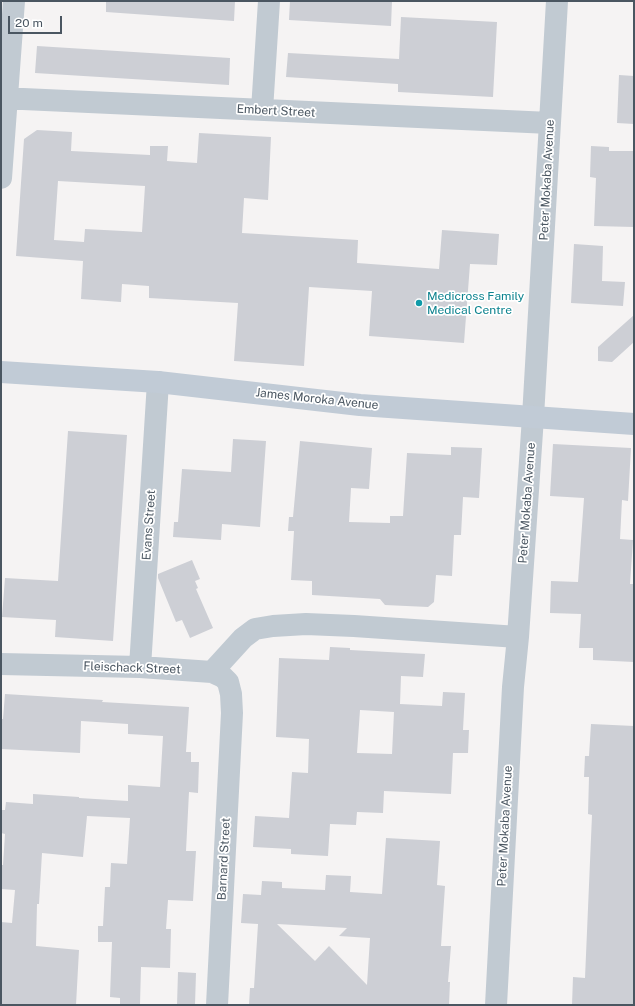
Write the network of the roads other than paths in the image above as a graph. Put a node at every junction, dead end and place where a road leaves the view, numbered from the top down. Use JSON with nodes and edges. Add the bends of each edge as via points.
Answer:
{"nodes":[{"id":1,"x":14,"y":1,"type":"edge"},
{"id":2,"x":269,"y":1,"type":"edge"},
{"id":3,"x":557,"y":1,"type":"edge"},
{"id":4,"x":4,"y":98,"type":"edge"},
{"id":5,"x":262,"y":110,"type":"junction"},
{"id":6,"x":550,"y":123,"type":"junction"},
{"id":7,"x":1,"y":178,"type":"edge"},
{"id":8,"x":1,"y":372,"type":"edge"},
{"id":9,"x":158,"y":382,"type":"junction"},
{"id":10,"x":533,"y":417,"type":"junction"},
{"id":11,"x":634,"y":424,"type":"edge"},
{"id":12,"x":518,"y":637,"type":"junction"},
{"id":13,"x":1,"y":664,"type":"edge"},
{"id":14,"x":140,"y":667,"type":"junction"},
{"id":15,"x":212,"y":672,"type":"junction"},
{"id":16,"x":232,"y":713,"type":"joint"},
{"id":17,"x":217,"y":1005,"type":"edge"},
{"id":18,"x":496,"y":1005,"type":"edge"}],
"edges":[{"from":1,"to":4,"type":"street"},
{"from":2,"to":5,"type":"street"},
{"from":3,"to":6,"type":"street","name":"Peter Mokaba Avenue"},
{"from":4,"to":5,"type":"street","name":"Embert Street"},
{"from":4,"to":7,"type":"street"},
{"from":5,"to":6,"type":"street","name":"Embert Street"},
{"from":6,"to":10,"type":"street","name":"Peter Mokaba Avenue"},
{"from":8,"to":9,"type":"street","name":"James Moroka Avenue"},
{"from":9,"to":10,"type":"street","name":"James Moroka Avenue","via":[[360,405]]},
{"from":9,"to":14,"type":"street","name":"Evans Street"},
{"from":10,"to":11,"type":"street","name":"James Moroka Avenue"},
{"from":10,"to":12,"type":"street","name":"Peter Mokaba Avenue"},
{"from":12,"to":15,"type":"street","via":[[334,625],[273,626],[255,629],[242,638]]},
{"from":12,"to":18,"type":"street","name":"Peter Mokaba Avenue","via":[[513,687]]},
{"from":13,"to":14,"type":"street","name":"Fleischack Street"},
{"from":14,"to":15,"type":"street","name":"Fleischack Street"},
{"from":15,"to":16,"type":"street","name":"Fleischack Street","via":[[228,682]]},
{"from":16,"to":17,"type":"street","name":"Barnard Street"}]}
